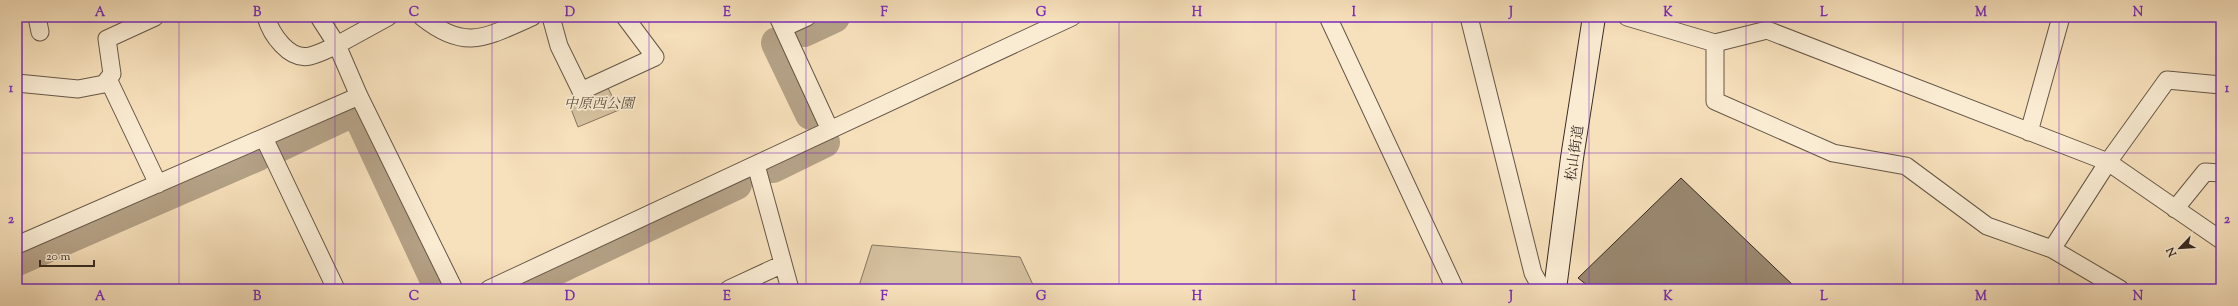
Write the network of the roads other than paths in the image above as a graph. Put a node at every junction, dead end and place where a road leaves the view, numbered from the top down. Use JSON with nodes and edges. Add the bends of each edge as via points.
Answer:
{"nodes":[{"id":1,"x":155,"y":17,"type":"edge"},
{"id":2,"x":266,"y":17,"type":"edge"},
{"id":3,"x":319,"y":17,"type":"edge"},
{"id":4,"x":388,"y":17,"type":"edge"},
{"id":5,"x":422,"y":17,"type":"edge"},
{"id":6,"x":532,"y":17,"type":"edge"},
{"id":7,"x":551,"y":17,"type":"edge"},
{"id":8,"x":625,"y":17,"type":"edge"},
{"id":9,"x":807,"y":17,"type":"edge"},
{"id":10,"x":1072,"y":17,"type":"edge"},
{"id":11,"x":1328,"y":17,"type":"edge"},
{"id":12,"x":1469,"y":17,"type":"edge"},
{"id":13,"x":1594,"y":17,"type":"edge"},
{"id":14,"x":1627,"y":17,"type":"edge"},
{"id":15,"x":2061,"y":17,"type":"edge"},
{"id":16,"x":506,"y":22,"type":"edge"},
{"id":17,"x":781,"y":23,"type":"edge"},
{"id":18,"x":1766,"y":24,"type":"edge"},
{"id":19,"x":1715,"y":43,"type":"junction"},
{"id":20,"x":337,"y":45,"type":"junction"},
{"id":21,"x":108,"y":79,"type":"junction"},
{"id":22,"x":17,"y":83,"type":"edge"},
{"id":23,"x":2221,"y":85,"type":"edge"},
{"id":24,"x":359,"y":96,"type":"junction"},
{"id":25,"x":830,"y":130,"type":"junction"},
{"id":26,"x":2029,"y":132,"type":"junction"},
{"id":27,"x":264,"y":138,"type":"junction"},
{"id":28,"x":2108,"y":162,"type":"junction"},
{"id":29,"x":756,"y":165,"type":"junction"},
{"id":30,"x":2221,"y":173,"type":"edge"},
{"id":31,"x":158,"y":184,"type":"junction"},
{"id":32,"x":2175,"y":208,"type":"junction"},
{"id":33,"x":2221,"y":240,"type":"edge"},
{"id":34,"x":17,"y":245,"type":"edge"},
{"id":35,"x":2052,"y":249,"type":"junction"},
{"id":36,"x":783,"y":264,"type":"junction"},
{"id":37,"x":332,"y":288,"type":"edge"},
{"id":38,"x":454,"y":289,"type":"edge"},
{"id":39,"x":489,"y":289,"type":"edge"},
{"id":40,"x":729,"y":289,"type":"edge"},
{"id":41,"x":790,"y":289,"type":"edge"},
{"id":42,"x":1455,"y":289,"type":"edge"},
{"id":43,"x":1542,"y":289,"type":"edge"},
{"id":44,"x":1555,"y":289,"type":"edge"},
{"id":45,"x":2120,"y":289,"type":"edge"}],
"edges":[{"from":1,"to":21,"type":"street","via":[[107,38],[112,74]]},
{"from":2,"to":20,"type":"street","via":[[270,28],[283,46],[297,55],[309,56]]},
{"from":3,"to":20,"type":"street"},
{"from":4,"to":20,"type":"street"},
{"from":5,"to":16,"type":"street","via":[[438,30],[468,39],[485,37]]},
{"from":6,"to":16,"type":"street"},
{"from":7,"to":8,"type":"street","via":[[559,46],[581,90],[656,57]]},
{"from":9,"to":17,"type":"street"},
{"from":10,"to":25,"type":"street"},
{"from":11,"to":42,"type":"street"},
{"from":12,"to":43,"type":"street","via":[[1533,273]]},
{"from":13,"to":44,"type":"main road","name":"松山街道"},
{"from":14,"to":19,"type":"street"},
{"from":15,"to":26,"type":"street"},
{"from":17,"to":25,"type":"street"},
{"from":18,"to":19,"type":"street"},
{"from":18,"to":26,"type":"street"},
{"from":19,"to":35,"type":"street","via":[[1715,100],[1833,152],[1906,166],[1987,226]]},
{"from":20,"to":24,"type":"street"},
{"from":21,"to":22,"type":"street","via":[[104,84],[78,90]]},
{"from":21,"to":31,"type":"street"},
{"from":23,"to":28,"type":"street","via":[[2167,80]]},
{"from":24,"to":27,"type":"street"},
{"from":24,"to":38,"type":"street"},
{"from":25,"to":29,"type":"street"},
{"from":26,"to":28,"type":"street"},
{"from":27,"to":31,"type":"street"},
{"from":27,"to":37,"type":"street"},
{"from":28,"to":32,"type":"street"},
{"from":28,"to":35,"type":"street"},
{"from":29,"to":36,"type":"street"},
{"from":29,"to":39,"type":"street"},
{"from":30,"to":32,"type":"street","via":[[2205,172]]},
{"from":31,"to":34,"type":"street"},
{"from":32,"to":33,"type":"street"},
{"from":35,"to":45,"type":"street"},
{"from":36,"to":40,"type":"street"},
{"from":36,"to":41,"type":"street"}]}
